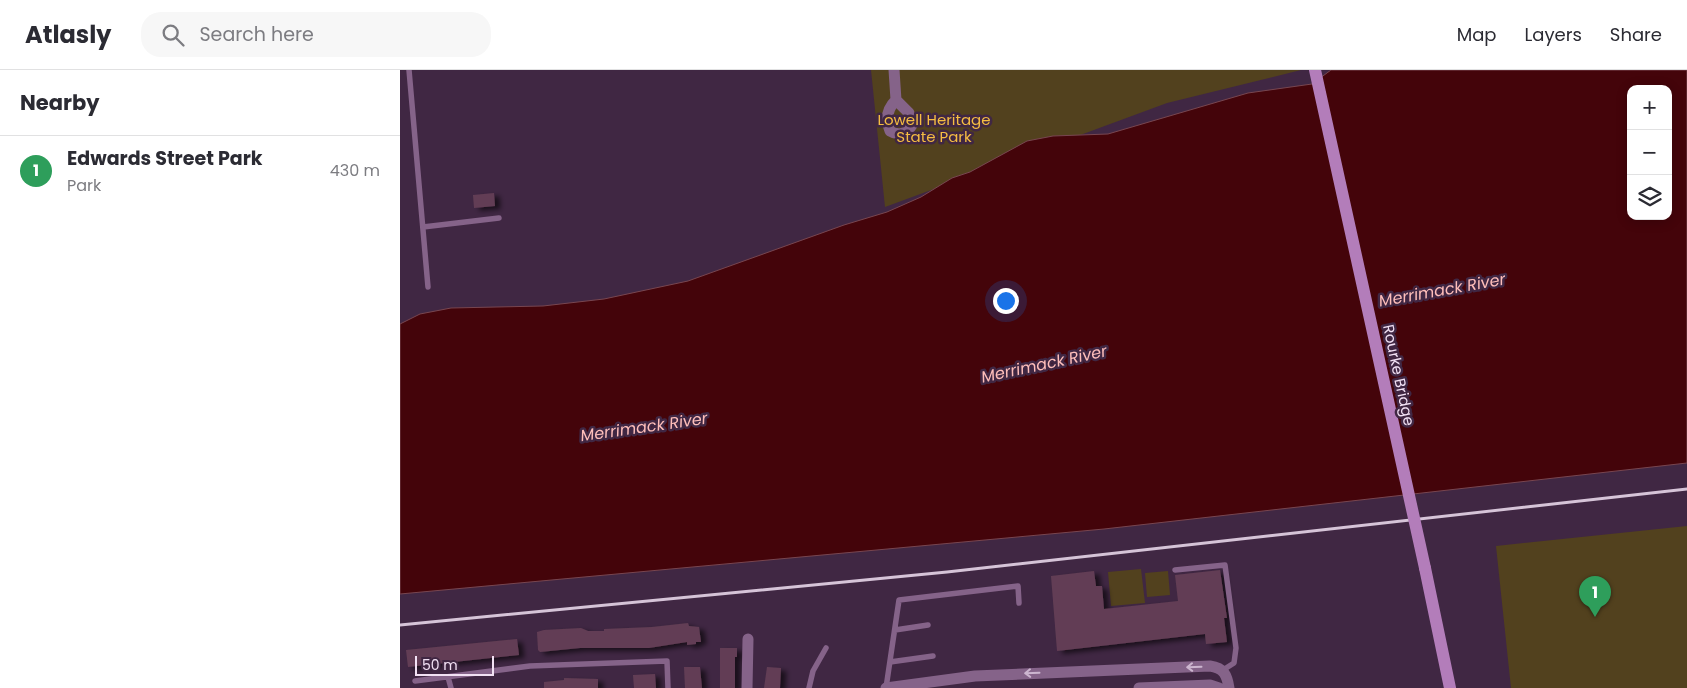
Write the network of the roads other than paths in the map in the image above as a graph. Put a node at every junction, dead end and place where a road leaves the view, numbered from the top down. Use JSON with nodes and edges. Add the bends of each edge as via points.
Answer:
{"nodes":[{"id":1,"x":408,"y":70,"type":"edge"},
{"id":2,"x":894,"y":70,"type":"edge"},
{"id":3,"x":1315,"y":70,"type":"edge"},
{"id":4,"x":896,"y":100,"type":"dead end"},
{"id":5,"x":499,"y":218,"type":"dead end"},
{"id":6,"x":423,"y":227,"type":"junction"},
{"id":7,"x":428,"y":287,"type":"dead end"},
{"id":8,"x":1175,"y":570,"type":"dead end"},
{"id":9,"x":1019,"y":603,"type":"dead end"},
{"id":10,"x":928,"y":626,"type":"dead end"},
{"id":11,"x":895,"y":630,"type":"junction"},
{"id":12,"x":748,"y":639,"type":"dead end"},
{"id":13,"x":826,"y":648,"type":"dead end"},
{"id":14,"x":933,"y":656,"type":"dead end"},
{"id":15,"x":890,"y":662,"type":"junction"},
{"id":16,"x":1223,"y":670,"type":"junction"},
{"id":17,"x":448,"y":677,"type":"junction"},
{"id":18,"x":415,"y":681,"type":"dead end"},
{"id":19,"x":935,"y":684,"type":"edge"},
{"id":20,"x":451,"y":688,"type":"edge"},
{"id":21,"x":668,"y":688,"type":"edge"},
{"id":22,"x":747,"y":688,"type":"edge"},
{"id":23,"x":809,"y":688,"type":"edge"},
{"id":24,"x":886,"y":688,"type":"edge"},
{"id":25,"x":1139,"y":688,"type":"edge"},
{"id":26,"x":1219,"y":688,"type":"edge"},
{"id":27,"x":1229,"y":688,"type":"edge"},
{"id":28,"x":1450,"y":688,"type":"edge"}],
"edges":[{"from":1,"to":6,"type":"lane"},
{"from":2,"to":4,"type":"street"},
{"from":3,"to":28,"type":"main road","name":"Rourke Bridge","bridge":true},
{"from":5,"to":6,"type":"lane"},
{"from":6,"to":7,"type":"lane"},
{"from":8,"to":16,"type":"lane","via":[[1226,565],[1236,648],[1234,663]]},
{"from":9,"to":11,"type":"lane","via":[[1018,586],[900,600]]},
{"from":10,"to":11,"type":"lane"},
{"from":11,"to":15,"type":"lane"},
{"from":12,"to":22,"type":"street"},
{"from":13,"to":23,"type":"lane","via":[[813,671]]},
{"from":14,"to":15,"type":"lane"},
{"from":15,"to":24,"type":"lane"},
{"from":16,"to":19,"type":"street","one_way":true,"via":[[1210,666],[976,676]]},
{"from":16,"to":27,"type":"street"},
{"from":17,"to":18,"type":"lane"},
{"from":17,"to":20,"type":"lane"},
{"from":17,"to":21,"type":"lane","via":[[530,666],[667,661]]},
{"from":19,"to":24,"type":"street"},
{"from":25,"to":26,"type":"street","via":[[1210,685]]}]}
